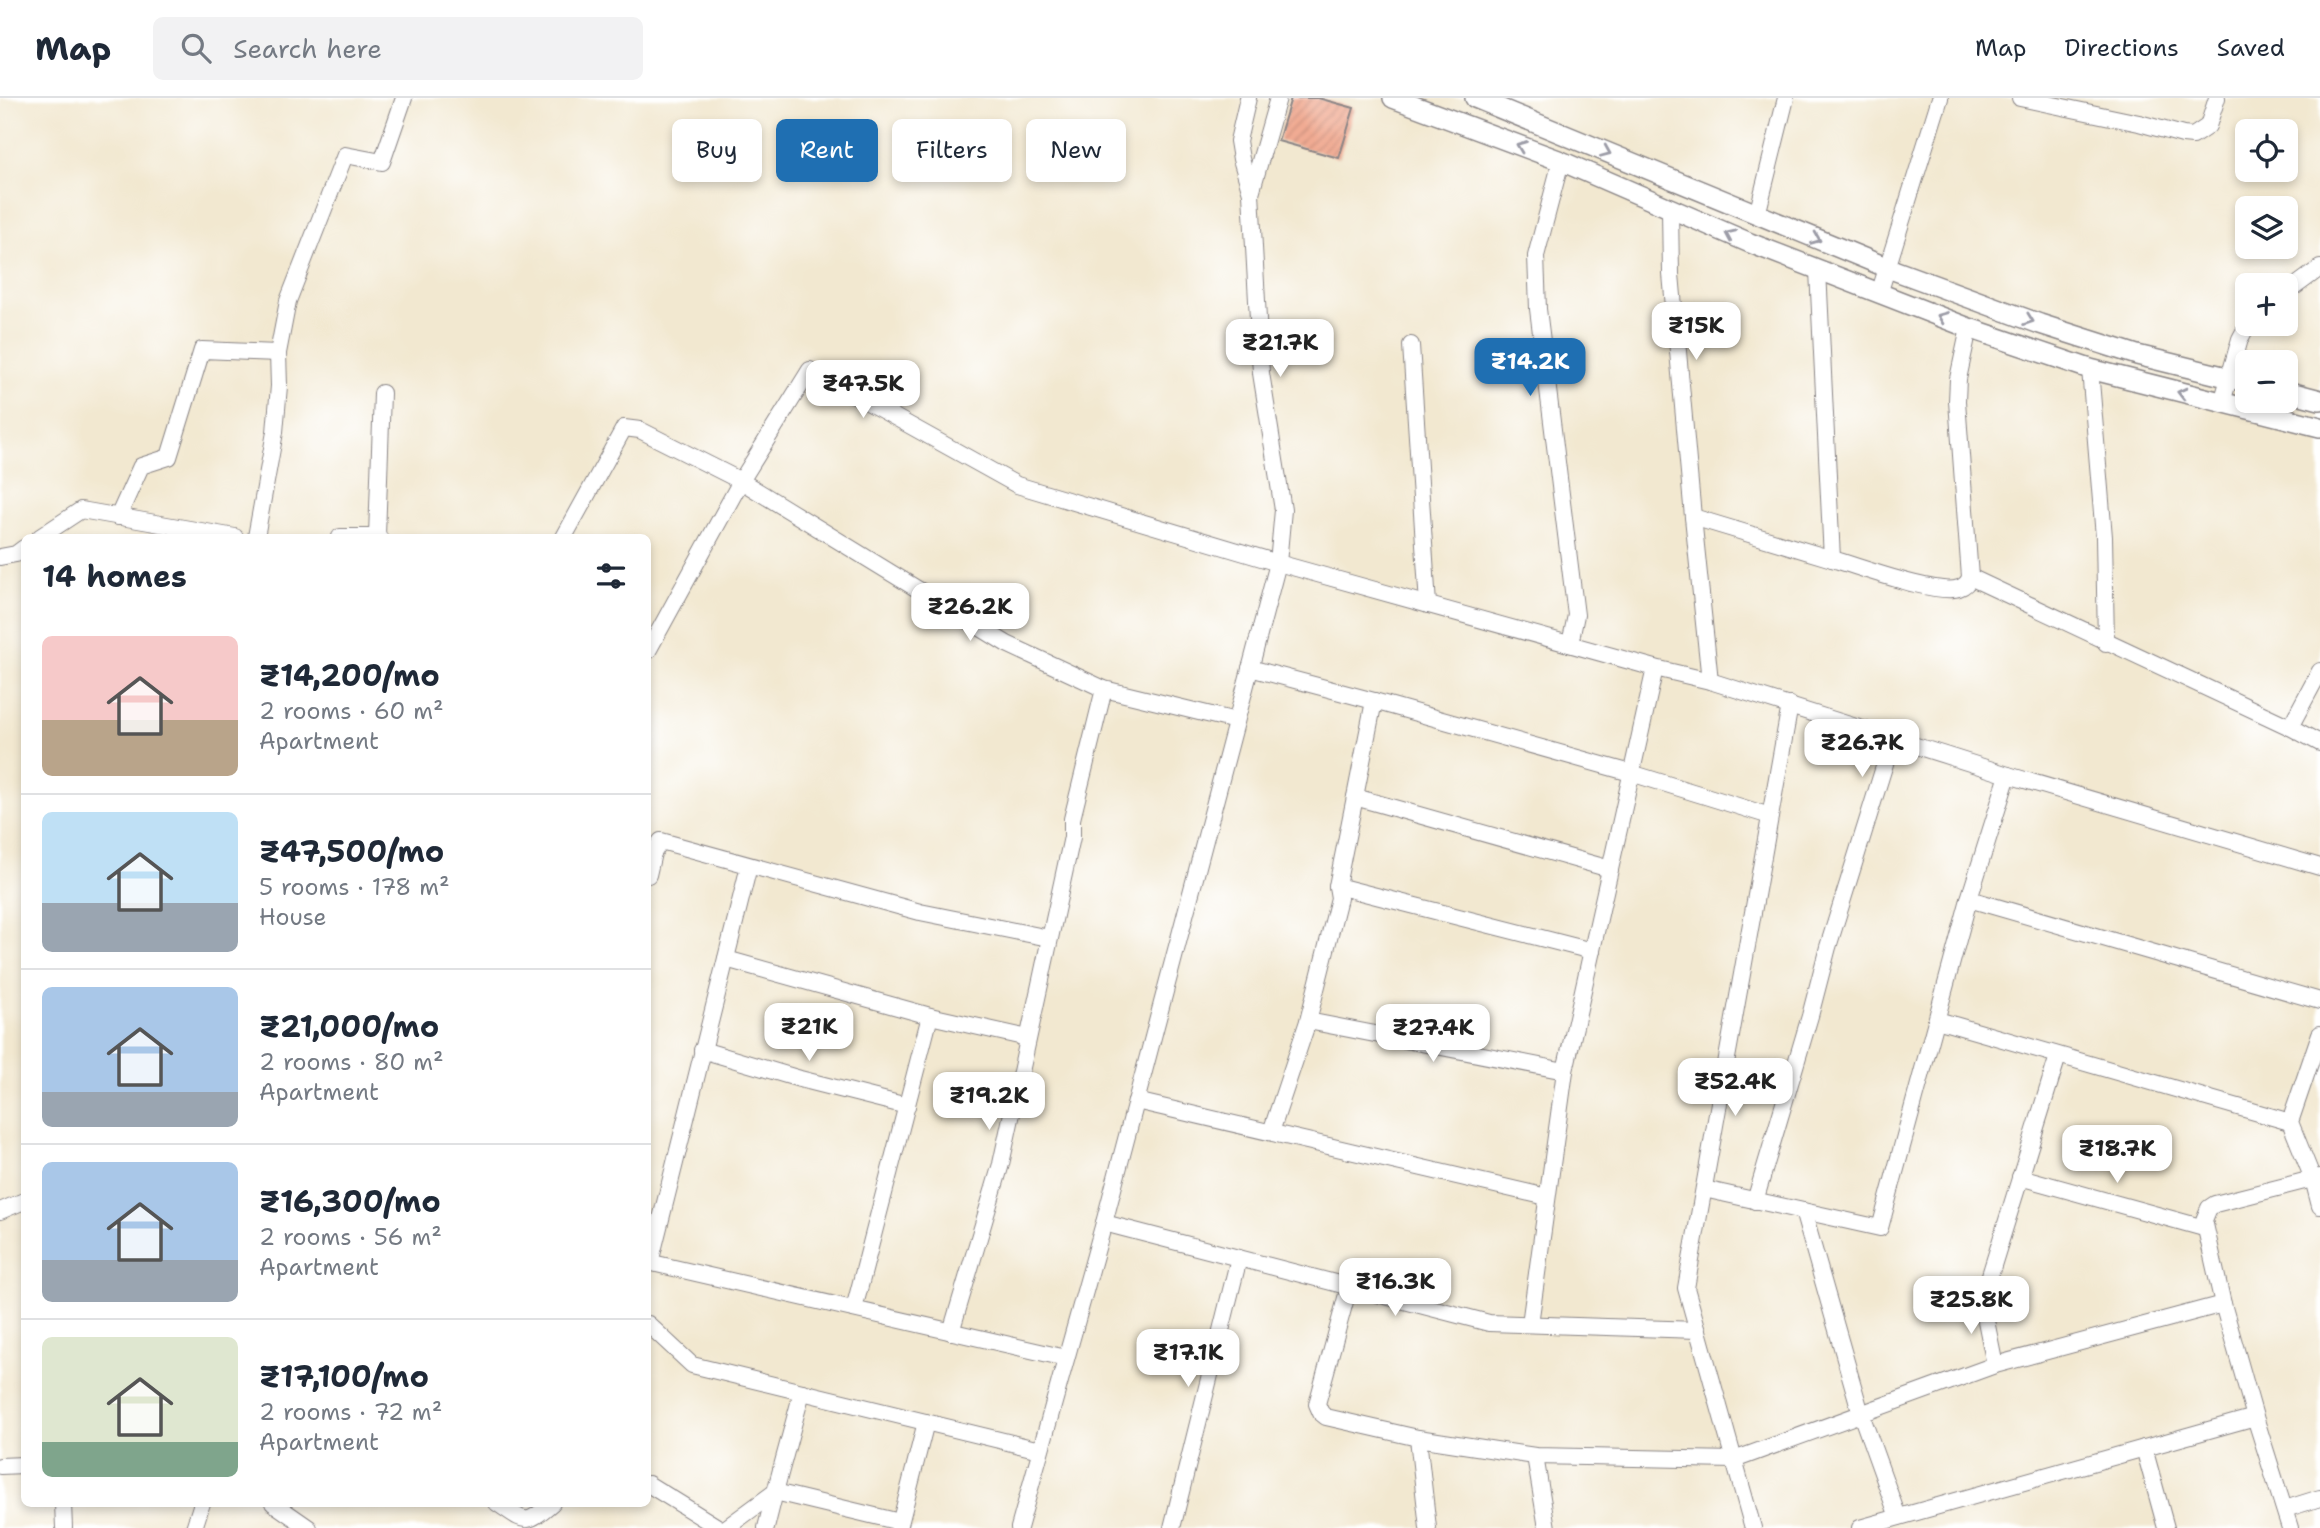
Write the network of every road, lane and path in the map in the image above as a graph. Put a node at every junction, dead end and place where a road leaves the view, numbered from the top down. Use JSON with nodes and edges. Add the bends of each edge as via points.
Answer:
{"nodes":[{"id":1,"x":404,"y":98,"type":"edge"},
{"id":2,"x":1248,"y":98,"type":"edge"},
{"id":3,"x":1278,"y":98,"type":"edge"},
{"id":4,"x":1393,"y":98,"type":"edge"},
{"id":5,"x":1475,"y":98,"type":"edge"},
{"id":6,"x":1786,"y":98,"type":"edge"},
{"id":7,"x":1940,"y":98,"type":"edge"},
{"id":8,"x":2020,"y":98,"type":"edge"},
{"id":9,"x":2217,"y":98,"type":"edge"},
{"id":10,"x":2089,"y":105,"type":"edge"},
{"id":11,"x":1561,"y":161,"type":"junction"},
{"id":12,"x":1251,"y":193,"type":"junction"},
{"id":13,"x":1670,"y":209,"type":"junction"},
{"id":14,"x":1757,"y":215,"type":"junction"},
{"id":15,"x":1888,"y":268,"type":"junction"},
{"id":16,"x":2320,"y":268,"type":"edge"},
{"id":17,"x":1818,"y":270,"type":"junction"},
{"id":18,"x":2298,"y":284,"type":"edge"},
{"id":19,"x":1880,"y":294,"type":"junction"},
{"id":20,"x":1969,"y":328,"type":"junction"},
{"id":21,"x":1411,"y":345,"type":"dead end"},
{"id":22,"x":278,"y":353,"type":"junction"},
{"id":23,"x":2091,"y":369,"type":"junction"},
{"id":24,"x":2235,"y":378,"type":"edge"},
{"id":25,"x":2235,"y":384,"type":"edge"},
{"id":26,"x":382,"y":393,"type":"dead end"},
{"id":27,"x":2298,"y":394,"type":"edge"},
{"id":28,"x":2320,"y":400,"type":"edge"},
{"id":29,"x":2222,"y":403,"type":"junction"},
{"id":30,"x":2320,"y":427,"type":"edge"},
{"id":31,"x":741,"y":481,"type":"junction"},
{"id":32,"x":1693,"y":517,"type":"junction"},
{"id":33,"x":125,"y":519,"type":"junction"},
{"id":34,"x":45,"y":534,"type":"edge"},
{"id":35,"x":127,"y":534,"type":"edge"},
{"id":36,"x":217,"y":534,"type":"edge"},
{"id":37,"x":257,"y":534,"type":"edge"},
{"id":38,"x":378,"y":534,"type":"edge"},
{"id":39,"x":566,"y":534,"type":"edge"},
{"id":40,"x":21,"y":550,"type":"edge"},
{"id":41,"x":0,"y":557,"type":"edge"},
{"id":42,"x":1832,"y":559,"type":"junction"},
{"id":43,"x":1278,"y":563,"type":"junction"},
{"id":44,"x":1970,"y":577,"type":"junction"},
{"id":45,"x":1428,"y":605,"type":"junction"},
{"id":46,"x":2106,"y":643,"type":"junction"},
{"id":47,"x":1570,"y":644,"type":"junction"},
{"id":48,"x":651,"y":646,"type":"edge"},
{"id":49,"x":1250,"y":668,"type":"junction"},
{"id":50,"x":1655,"y":668,"type":"junction"},
{"id":51,"x":2320,"y":671,"type":"edge"},
{"id":52,"x":1710,"y":681,"type":"junction"},
{"id":53,"x":1104,"y":689,"type":"junction"},
{"id":54,"x":1374,"y":701,"type":"junction"},
{"id":55,"x":1790,"y":705,"type":"junction"},
{"id":56,"x":1236,"y":721,"type":"junction"},
{"id":57,"x":2290,"y":727,"type":"junction"},
{"id":58,"x":1893,"y":738,"type":"junction"},
{"id":59,"x":2320,"y":743,"type":"edge"},
{"id":60,"x":1632,"y":773,"type":"junction"},
{"id":61,"x":2008,"y":775,"type":"junction"},
{"id":62,"x":1355,"y":797,"type":"junction"},
{"id":63,"x":1770,"y":816,"type":"junction"},
{"id":64,"x":651,"y":862,"type":"edge"},
{"id":65,"x":749,"y":866,"type":"junction"},
{"id":66,"x":2320,"y":867,"type":"edge"},
{"id":67,"x":1610,"y":869,"type":"junction"},
{"id":68,"x":1337,"y":886,"type":"junction"},
{"id":69,"x":1969,"y":899,"type":"junction"},
{"id":70,"x":1049,"y":938,"type":"junction"},
{"id":71,"x":1592,"y":951,"type":"junction"},
{"id":72,"x":726,"y":959,"type":"junction"},
{"id":73,"x":2320,"y":1001,"type":"edge"},
{"id":74,"x":930,"y":1017,"type":"junction"},
{"id":75,"x":1937,"y":1020,"type":"junction"},
{"id":76,"x":1308,"y":1021,"type":"junction"},
{"id":77,"x":2320,"y":1034,"type":"edge"},
{"id":78,"x":1028,"y":1038,"type":"junction"},
{"id":79,"x":702,"y":1050,"type":"junction"},
{"id":80,"x":2058,"y":1056,"type":"junction"},
{"id":81,"x":1565,"y":1071,"type":"junction"},
{"id":82,"x":1136,"y":1101,"type":"junction"},
{"id":83,"x":907,"y":1107,"type":"junction"},
{"id":84,"x":2290,"y":1122,"type":"junction"},
{"id":85,"x":1271,"y":1132,"type":"junction"},
{"id":86,"x":2020,"y":1177,"type":"junction"},
{"id":87,"x":2316,"y":1178,"type":"edge"},
{"id":88,"x":1704,"y":1189,"type":"junction"},
{"id":89,"x":1547,"y":1197,"type":"junction"},
{"id":90,"x":1755,"y":1201,"type":"junction"},
{"id":91,"x":21,"y":1202,"type":"edge"},
{"id":92,"x":2320,"y":1206,"type":"edge"},
{"id":93,"x":0,"y":1211,"type":"edge"},
{"id":94,"x":1803,"y":1211,"type":"junction"},
{"id":95,"x":1104,"y":1223,"type":"junction"},
{"id":96,"x":2204,"y":1228,"type":"junction"},
{"id":97,"x":651,"y":1254,"type":"edge"},
{"id":98,"x":1239,"y":1258,"type":"junction"},
{"id":99,"x":651,"y":1262,"type":"edge"},
{"id":100,"x":1349,"y":1287,"type":"junction"},
{"id":101,"x":2223,"y":1304,"type":"junction"},
{"id":102,"x":854,"y":1309,"type":"junction"},
{"id":103,"x":1530,"y":1324,"type":"junction"},
{"id":104,"x":651,"y":1327,"type":"edge"},
{"id":105,"x":1698,"y":1329,"type":"junction"},
{"id":106,"x":951,"y":1332,"type":"junction"},
{"id":107,"x":1066,"y":1358,"type":"junction"},
{"id":108,"x":1995,"y":1365,"type":"junction"},
{"id":109,"x":802,"y":1392,"type":"junction"},
{"id":110,"x":1860,"y":1414,"type":"junction"},
{"id":111,"x":2255,"y":1416,"type":"junction"},
{"id":112,"x":926,"y":1422,"type":"junction"},
{"id":113,"x":1418,"y":1438,"type":"junction"},
{"id":114,"x":2144,"y":1448,"type":"junction"},
{"id":115,"x":1040,"y":1450,"type":"junction"},
{"id":116,"x":1535,"y":1456,"type":"junction"},
{"id":117,"x":1734,"y":1460,"type":"junction"},
{"id":118,"x":21,"y":1465,"type":"edge"},
{"id":119,"x":0,"y":1466,"type":"edge"},
{"id":120,"x":651,"y":1486,"type":"edge"},
{"id":121,"x":775,"y":1492,"type":"junction"},
{"id":122,"x":2320,"y":1498,"type":"edge"},
{"id":123,"x":63,"y":1507,"type":"edge"},
{"id":124,"x":201,"y":1507,"type":"edge"},
{"id":125,"x":279,"y":1507,"type":"edge"},
{"id":126,"x":502,"y":1507,"type":"edge"},
{"id":127,"x":547,"y":1507,"type":"edge"},
{"id":128,"x":2285,"y":1509,"type":"junction"},
{"id":129,"x":1898,"y":1517,"type":"junction"},
{"id":130,"x":900,"y":1525,"type":"edge"},
{"id":131,"x":64,"y":1528,"type":"edge"},
{"id":132,"x":194,"y":1528,"type":"edge"},
{"id":133,"x":309,"y":1528,"type":"edge"},
{"id":134,"x":719,"y":1528,"type":"edge"},
{"id":135,"x":726,"y":1528,"type":"edge"},
{"id":136,"x":766,"y":1528,"type":"edge"},
{"id":137,"x":1019,"y":1528,"type":"edge"},
{"id":138,"x":1172,"y":1528,"type":"edge"},
{"id":139,"x":1428,"y":1528,"type":"edge"},
{"id":140,"x":1547,"y":1528,"type":"edge"},
{"id":141,"x":1752,"y":1528,"type":"edge"},
{"id":142,"x":1860,"y":1528,"type":"edge"},
{"id":143,"x":2166,"y":1528,"type":"edge"},
{"id":144,"x":2290,"y":1528,"type":"edge"}],
"edges":[{"from":1,"to":22,"type":"street","via":[[383,162],[345,155],[288,302]]},
{"from":2,"to":12,"type":"street","via":[[1238,141]]},
{"from":3,"to":12,"type":"street"},
{"from":11,"to":4,"type":"street","one_way":true},
{"from":5,"to":14,"type":"street","one_way":true},
{"from":6,"to":14,"type":"street"},
{"from":7,"to":15,"type":"street"},
{"from":8,"to":10,"type":"street"},
{"from":9,"to":10,"type":"street","via":[[2208,125],[2193,136]]},
{"from":11,"to":13,"type":"street"},
{"from":11,"to":47,"type":"street","via":[[1536,256],[1538,309],[1576,614]]},
{"from":12,"to":43,"type":"street","via":[[1261,373],[1283,510]]},
{"from":17,"to":13,"type":"street","one_way":true},
{"from":13,"to":32,"type":"street","via":[[1671,274]]},
{"from":14,"to":15,"type":"street","one_way":true},
{"from":15,"to":19,"type":"street"},
{"from":15,"to":24,"type":"street","one_way":true,"via":[[2137,355]]},
{"from":16,"to":18,"type":"street"},
{"from":17,"to":19,"type":"street"},
{"from":17,"to":42,"type":"street"},
{"from":20,"to":19,"type":"street","one_way":true},
{"from":20,"to":23,"type":"street"},
{"from":20,"to":44,"type":"street","via":[[1957,401]]},
{"from":21,"to":45,"type":"street"},
{"from":22,"to":33,"type":"street","via":[[202,350],[169,457],[141,466]]},
{"from":22,"to":37,"type":"street","via":[[275,432]]},
{"from":29,"to":23,"type":"street","one_way":true},
{"from":23,"to":46,"type":"street","via":[[2104,537]]},
{"from":25,"to":29,"type":"street"},
{"from":26,"to":38,"type":"street"},
{"from":27,"to":28,"type":"street"},
{"from":29,"to":30,"type":"street"},
{"from":31,"to":39,"type":"street","via":[[640,430],[624,428]]},
{"from":31,"to":43,"type":"street","via":[[810,370],[1017,485]]},
{"from":31,"to":48,"type":"street"},
{"from":31,"to":53,"type":"street","via":[[1007,643]]},
{"from":32,"to":42,"type":"street"},
{"from":32,"to":52,"type":"street"},
{"from":33,"to":34,"type":"street","via":[[81,510]]},
{"from":33,"to":35,"type":"street"},
{"from":33,"to":36,"type":"street"},
{"from":40,"to":41,"type":"street"},
{"from":42,"to":44,"type":"street","via":[[1937,589],[1958,589]]},
{"from":43,"to":45,"type":"street"},
{"from":43,"to":49,"type":"street"},
{"from":44,"to":46,"type":"street"},
{"from":45,"to":47,"type":"street"},
{"from":46,"to":57,"type":"street"},
{"from":47,"to":50,"type":"street"},
{"from":49,"to":54,"type":"street"},
{"from":49,"to":56,"type":"street"},
{"from":50,"to":52,"type":"street"},
{"from":50,"to":60,"type":"street"},
{"from":51,"to":57,"type":"street"},
{"from":52,"to":55,"type":"street"},
{"from":53,"to":56,"type":"street"},
{"from":53,"to":70,"type":"street"},
{"from":54,"to":60,"type":"street"},
{"from":54,"to":62,"type":"street"},
{"from":55,"to":58,"type":"street"},
{"from":55,"to":63,"type":"street"},
{"from":56,"to":82,"type":"street"},
{"from":57,"to":59,"type":"street"},
{"from":58,"to":61,"type":"street"},
{"from":58,"to":90,"type":"street"},
{"from":60,"to":63,"type":"street"},
{"from":60,"to":67,"type":"street"},
{"from":61,"to":66,"type":"street"},
{"from":61,"to":69,"type":"street"},
{"from":62,"to":67,"type":"street"},
{"from":62,"to":68,"type":"street"},
{"from":63,"to":88,"type":"street"},
{"from":64,"to":65,"type":"street","via":[[661,841]]},
{"from":65,"to":70,"type":"street","via":[[920,912]]},
{"from":65,"to":72,"type":"street"},
{"from":67,"to":71,"type":"street"},
{"from":68,"to":71,"type":"street"},
{"from":68,"to":76,"type":"street","via":[[1339,898]]},
{"from":69,"to":73,"type":"street"},
{"from":69,"to":75,"type":"street"},
{"from":70,"to":78,"type":"street"},
{"from":71,"to":81,"type":"street"},
{"from":72,"to":74,"type":"street"},
{"from":72,"to":79,"type":"street"},
{"from":74,"to":78,"type":"street"},
{"from":74,"to":83,"type":"street"},
{"from":75,"to":80,"type":"street"},
{"from":75,"to":94,"type":"street","via":[[1880,1228]]},
{"from":76,"to":81,"type":"street"},
{"from":76,"to":85,"type":"street"},
{"from":77,"to":84,"type":"street"},
{"from":78,"to":106,"type":"street","via":[[1001,1164]]},
{"from":79,"to":83,"type":"street"},
{"from":79,"to":97,"type":"street"},
{"from":80,"to":84,"type":"street"},
{"from":80,"to":86,"type":"street"},
{"from":81,"to":89,"type":"street"},
{"from":82,"to":85,"type":"street"},
{"from":82,"to":95,"type":"street"},
{"from":83,"to":102,"type":"street"},
{"from":84,"to":87,"type":"street"},
{"from":85,"to":89,"type":"street"},
{"from":86,"to":96,"type":"street"},
{"from":86,"to":108,"type":"street","via":[[1982,1301]]},
{"from":87,"to":92,"type":"street"},
{"from":87,"to":96,"type":"street","via":[[2215,1204],[2206,1213]]},
{"from":88,"to":90,"type":"street"},
{"from":88,"to":105,"type":"street","via":[[1686,1288]]},
{"from":89,"to":103,"type":"street"},
{"from":90,"to":94,"type":"street"},
{"from":91,"to":93,"type":"street"},
{"from":94,"to":110,"type":"street"},
{"from":95,"to":98,"type":"street"},
{"from":95,"to":107,"type":"street"},
{"from":96,"to":101,"type":"street"},
{"from":98,"to":100,"type":"street"},
{"from":98,"to":138,"type":"street"},
{"from":99,"to":102,"type":"street"},
{"from":100,"to":103,"type":"street","via":[[1489,1323]]},
{"from":100,"to":113,"type":"street","via":[[1317,1404],[1321,1413]]},
{"from":101,"to":108,"type":"street"},
{"from":101,"to":111,"type":"street"},
{"from":102,"to":106,"type":"street"},
{"from":103,"to":105,"type":"street"},
{"from":104,"to":109,"type":"street","via":[[692,1365]]},
{"from":105,"to":117,"type":"street"},
{"from":106,"to":107,"type":"street"},
{"from":107,"to":115,"type":"street"},
{"from":108,"to":110,"type":"street"},
{"from":109,"to":112,"type":"street"},
{"from":109,"to":121,"type":"street"},
{"from":110,"to":117,"type":"street"},
{"from":110,"to":129,"type":"street"},
{"from":111,"to":114,"type":"street"},
{"from":111,"to":128,"type":"street"},
{"from":112,"to":115,"type":"street"},
{"from":112,"to":130,"type":"street"},
{"from":113,"to":116,"type":"street"},
{"from":113,"to":139,"type":"street"},
{"from":114,"to":129,"type":"street"},
{"from":114,"to":143,"type":"street"},
{"from":115,"to":137,"type":"street"},
{"from":116,"to":117,"type":"street"},
{"from":116,"to":140,"type":"street"},
{"from":117,"to":141,"type":"street"},
{"from":118,"to":119,"type":"street"},
{"from":120,"to":134,"type":"street"},
{"from":121,"to":130,"type":"street"},
{"from":121,"to":135,"type":"street"},
{"from":121,"to":136,"type":"street"},
{"from":122,"to":128,"type":"street"},
{"from":123,"to":131,"type":"street"},
{"from":124,"to":132,"type":"street"},
{"from":125,"to":133,"type":"street"},
{"from":126,"to":127,"type":"street","via":[[522,1520],[532,1520]]},
{"from":128,"to":144,"type":"street"},
{"from":129,"to":142,"type":"street"}]}
